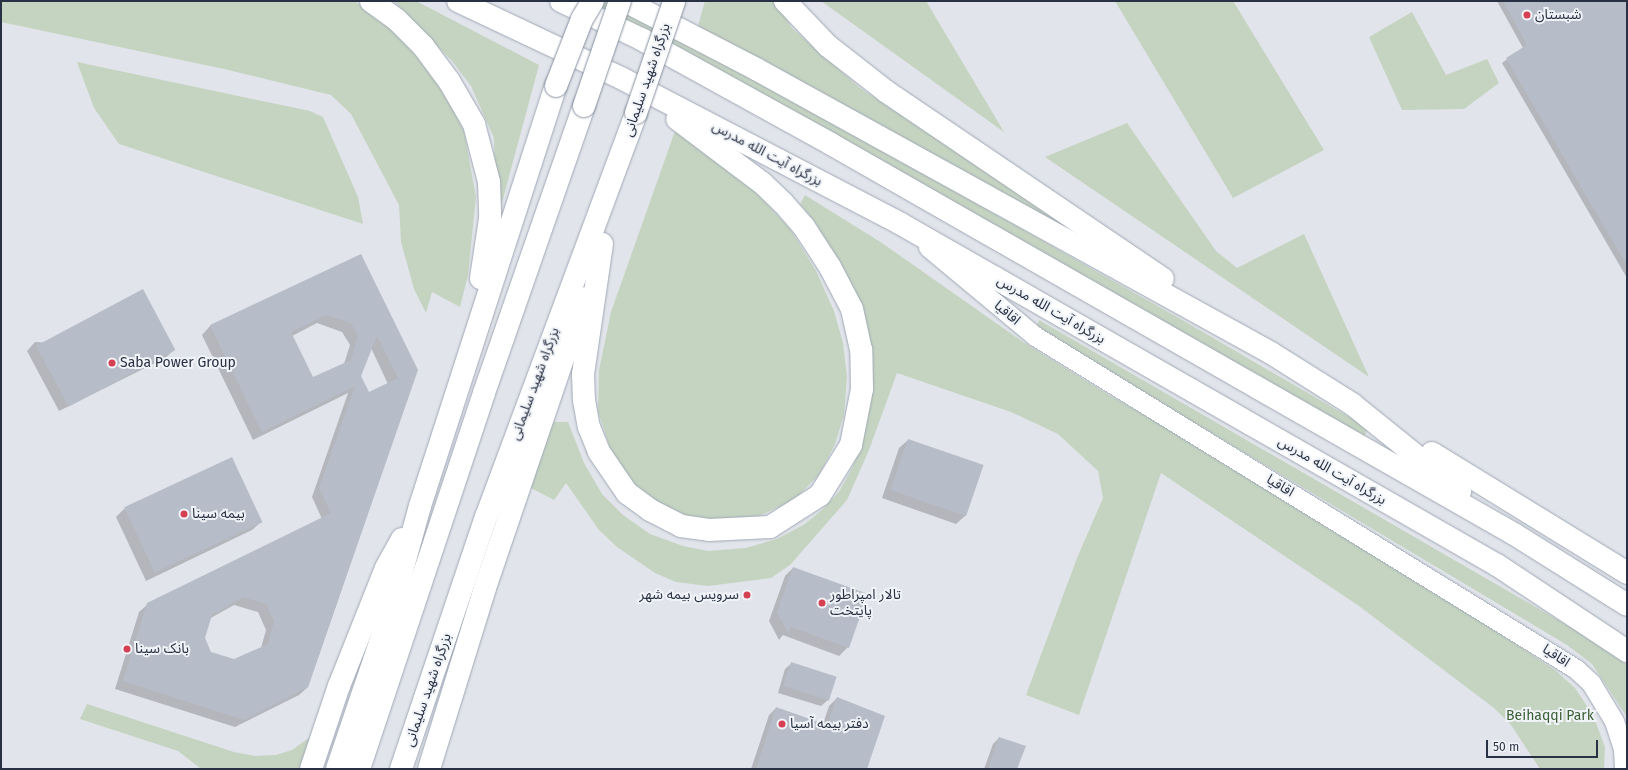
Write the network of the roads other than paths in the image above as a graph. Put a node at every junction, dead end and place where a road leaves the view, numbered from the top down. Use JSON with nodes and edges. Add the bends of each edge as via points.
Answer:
{"nodes":[{"id":1,"x":371,"y":1,"type":"edge"},
{"id":2,"x":458,"y":1,"type":"edge"},
{"id":3,"x":560,"y":1,"type":"edge"},
{"id":4,"x":593,"y":1,"type":"edge"},
{"id":5,"x":620,"y":1,"type":"edge"},
{"id":6,"x":625,"y":1,"type":"edge"},
{"id":7,"x":674,"y":1,"type":"edge"},
{"id":8,"x":785,"y":1,"type":"edge"},
{"id":9,"x":621,"y":78,"type":"junction"},
{"id":10,"x":636,"y":113,"type":"junction"},
{"id":11,"x":901,"y":224,"type":"junction"},
{"id":12,"x":602,"y":244,"type":"junction"},
{"id":13,"x":473,"y":338,"type":"junction"},
{"id":14,"x":1271,"y":353,"type":"junction"},
{"id":15,"x":1352,"y":404,"type":"junction"},
{"id":16,"x":420,"y":506,"type":"junction"},
{"id":17,"x":1514,"y":534,"type":"junction"},
{"id":18,"x":1627,"y":573,"type":"edge"},
{"id":19,"x":1627,"y":605,"type":"edge"},
{"id":20,"x":1627,"y":651,"type":"edge"},
{"id":21,"x":312,"y":769,"type":"edge"},
{"id":22,"x":337,"y":769,"type":"edge"},
{"id":23,"x":359,"y":769,"type":"edge"},
{"id":24,"x":401,"y":769,"type":"edge"},
{"id":25,"x":429,"y":769,"type":"edge"},
{"id":26,"x":1624,"y":769,"type":"edge"}],
"edges":[{"from":1,"to":13,"type":"highway","via":[[397,20],[423,46],[463,103],[483,152],[489,182],[490,219]]},
{"from":2,"to":9,"type":"highway","name":"بزرگراه آیت الله مدرس"},
{"from":3,"to":17,"type":"highway","via":[[641,39],[831,144]]},
{"from":4,"to":13,"type":"highway","bridge":true,"via":[[582,19],[556,86]]},
{"from":5,"to":23,"type":"highway","bridge":true,"via":[[484,393]]},
{"from":6,"to":14,"type":"highway","via":[[756,69]]},
{"from":7,"to":10,"type":"highway","name":"بزرگراه شهید سلیمانی","bridge":true},
{"from":8,"to":14,"type":"highway","via":[[828,46],[887,92]]},
{"from":9,"to":11,"type":"highway","name":"بزرگراه آیت الله مدرس"},
{"from":9,"to":12,"type":"highway","via":[[762,183],[783,203],[804,227],[830,267],[852,309],[861,350],[862,389],[851,445],[820,495],[770,527],[710,530],[682,526],[650,510],[627,493],[598,452],[589,427],[584,400],[582,374]]},
{"from":10,"to":12,"type":"highway","via":[[623,182]]},
{"from":10,"to":24,"type":"highway","name":"بزرگراه شهید سلیمانی","via":[[486,517]]},
{"from":11,"to":20,"type":"highway","name":"بزرگراه آیت الله مدرس","via":[[1497,565]]},
{"from":11,"to":26,"type":"main road","name":"اقاقیا","via":[[1035,336],[1576,669],[1590,683],[1614,721],[1623,749]]},
{"from":12,"to":25,"type":"highway","via":[[484,588]]},
{"from":13,"to":16,"type":"highway"},
{"from":14,"to":15,"type":"highway"},
{"from":15,"to":17,"type":"highway"},
{"from":15,"to":18,"type":"highway"},
{"from":16,"to":21,"type":"highway","via":[[386,568],[339,686]]},
{"from":16,"to":22,"type":"highway","via":[[392,608]]},
{"from":17,"to":19,"type":"highway"}]}
